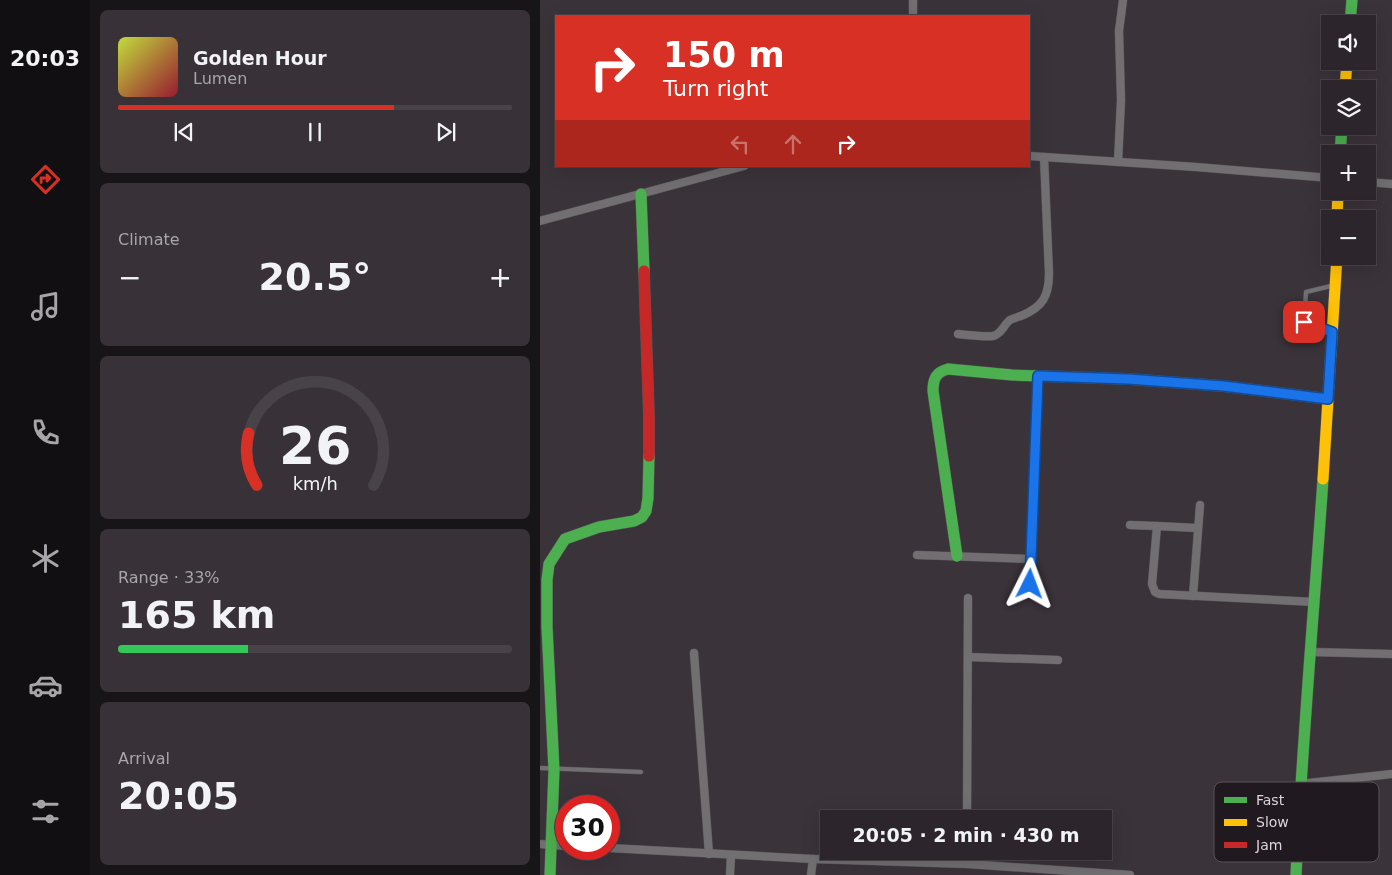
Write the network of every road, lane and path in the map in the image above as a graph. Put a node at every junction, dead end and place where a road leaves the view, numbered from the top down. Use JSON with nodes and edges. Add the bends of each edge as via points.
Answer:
{"nodes":[{"id":1,"x":913,"y":0,"type":"edge"},
{"id":2,"x":1123,"y":0,"type":"edge"},
{"id":3,"x":1352,"y":0,"type":"edge"},
{"id":4,"x":913,"y":15,"type":"edge"},
{"id":5,"x":1351,"y":15,"type":"edge"},
{"id":6,"x":1030,"y":156,"type":"edge"},
{"id":7,"x":1044,"y":158,"type":"junction"},
{"id":8,"x":1118,"y":162,"type":"junction"},
{"id":9,"x":740,"y":167,"type":"edge"},
{"id":10,"x":1321,"y":177,"type":"edge"},
{"id":11,"x":1376,"y":183,"type":"edge"},
{"id":12,"x":1392,"y":184,"type":"edge"},
{"id":13,"x":641,"y":194,"type":"junction"},
{"id":14,"x":540,"y":221,"type":"edge"},
{"id":15,"x":1337,"y":265,"type":"edge"},
{"id":16,"x":1336,"y":285,"type":"junction"},
{"id":17,"x":1332,"y":332,"type":"junction"},
{"id":18,"x":958,"y":334,"type":"dead end"},
{"id":19,"x":1038,"y":376,"type":"junction"},
{"id":20,"x":1328,"y":399,"type":"junction"},
{"id":21,"x":1200,"y":505,"type":"dead end"},
{"id":22,"x":1130,"y":525,"type":"dead end"},
{"id":23,"x":1157,"y":526,"type":"junction"},
{"id":24,"x":1197,"y":528,"type":"junction"},
{"id":25,"x":917,"y":555,"type":"dead end"},
{"id":26,"x":957,"y":556,"type":"junction"},
{"id":27,"x":1031,"y":560,"type":"junction"},
{"id":28,"x":1030,"y":584,"type":"dead end"},
{"id":29,"x":1194,"y":596,"type":"junction"},
{"id":30,"x":968,"y":598,"type":"dead end"},
{"id":31,"x":1315,"y":602,"type":"junction"},
{"id":32,"x":1311,"y":652,"type":"junction"},
{"id":33,"x":694,"y":653,"type":"dead end"},
{"id":34,"x":1392,"y":654,"type":"edge"},
{"id":35,"x":968,"y":657,"type":"junction"},
{"id":36,"x":1058,"y":660,"type":"dead end"},
{"id":37,"x":540,"y":768,"type":"edge"},
{"id":38,"x":554,"y":770,"type":"junction"},
{"id":39,"x":641,"y":772,"type":"dead end"},
{"id":40,"x":1392,"y":774,"type":"edge"},
{"id":41,"x":1300,"y":782,"type":"edge"},
{"id":42,"x":1318,"y":782,"type":"edge"},
{"id":43,"x":967,"y":810,"type":"edge"},
{"id":44,"x":546,"y":844,"type":"edge"},
{"id":45,"x":620,"y":849,"type":"edge"},
{"id":46,"x":709,"y":854,"type":"junction"},
{"id":47,"x":731,"y":855,"type":"junction"},
{"id":48,"x":813,"y":859,"type":"junction"},
{"id":49,"x":967,"y":860,"type":"edge"},
{"id":50,"x":967,"y":864,"type":"junction"},
{"id":51,"x":550,"y":875,"type":"edge"},
{"id":52,"x":730,"y":875,"type":"edge"},
{"id":53,"x":811,"y":875,"type":"edge"},
{"id":54,"x":1130,"y":875,"type":"edge"}],
"edges":[{"from":1,"to":4,"type":"street"},
{"from":2,"to":8,"type":"street","via":[[1119,31],[1121,100]]},
{"from":3,"to":5,"type":"street"},
{"from":6,"to":7,"type":"street"},
{"from":7,"to":8,"type":"street"},
{"from":7,"to":18,"type":"street","via":[[1047,294],[1034,310],[1012,319],[994,336]]},
{"from":8,"to":10,"type":"street"},
{"from":9,"to":13,"type":"street"},
{"from":11,"to":12,"type":"street"},
{"from":13,"to":14,"type":"street"},
{"from":13,"to":38,"type":"street","via":[[649,418],[648,498],[642,517],[565,539],[549,564],[547,627]]},
{"from":15,"to":16,"type":"street"},
{"from":16,"to":17,"type":"street"},
{"from":16,"to":17,"type":"lane","via":[[1306,292],[1305,302],[1304,322]]},
{"from":17,"to":20,"type":"street"},
{"from":19,"to":20,"type":"street","via":[[1223,386]]},
{"from":19,"to":26,"type":"street","via":[[948,369],[941,370],[933,378]]},
{"from":19,"to":27,"type":"street"},
{"from":20,"to":31,"type":"street"},
{"from":21,"to":24,"type":"street"},
{"from":22,"to":23,"type":"street"},
{"from":23,"to":24,"type":"street"},
{"from":23,"to":29,"type":"street","via":[[1153,588],[1159,594]]},
{"from":24,"to":29,"type":"street"},
{"from":25,"to":26,"type":"street"},
{"from":26,"to":27,"type":"street"},
{"from":27,"to":28,"type":"street"},
{"from":29,"to":31,"type":"street"},
{"from":30,"to":35,"type":"street"},
{"from":31,"to":32,"type":"street"},
{"from":32,"to":34,"type":"street"},
{"from":32,"to":41,"type":"street"},
{"from":33,"to":46,"type":"street"},
{"from":35,"to":36,"type":"street"},
{"from":35,"to":43,"type":"street"},
{"from":37,"to":38,"type":"lane"},
{"from":38,"to":39,"type":"lane"},
{"from":38,"to":44,"type":"street"},
{"from":40,"to":42,"type":"street"},
{"from":44,"to":51,"type":"street"},
{"from":45,"to":46,"type":"street"},
{"from":46,"to":47,"type":"street"},
{"from":47,"to":48,"type":"street"},
{"from":47,"to":52,"type":"street"},
{"from":48,"to":50,"type":"street"},
{"from":48,"to":53,"type":"street"},
{"from":49,"to":50,"type":"street"},
{"from":50,"to":54,"type":"street"}]}
